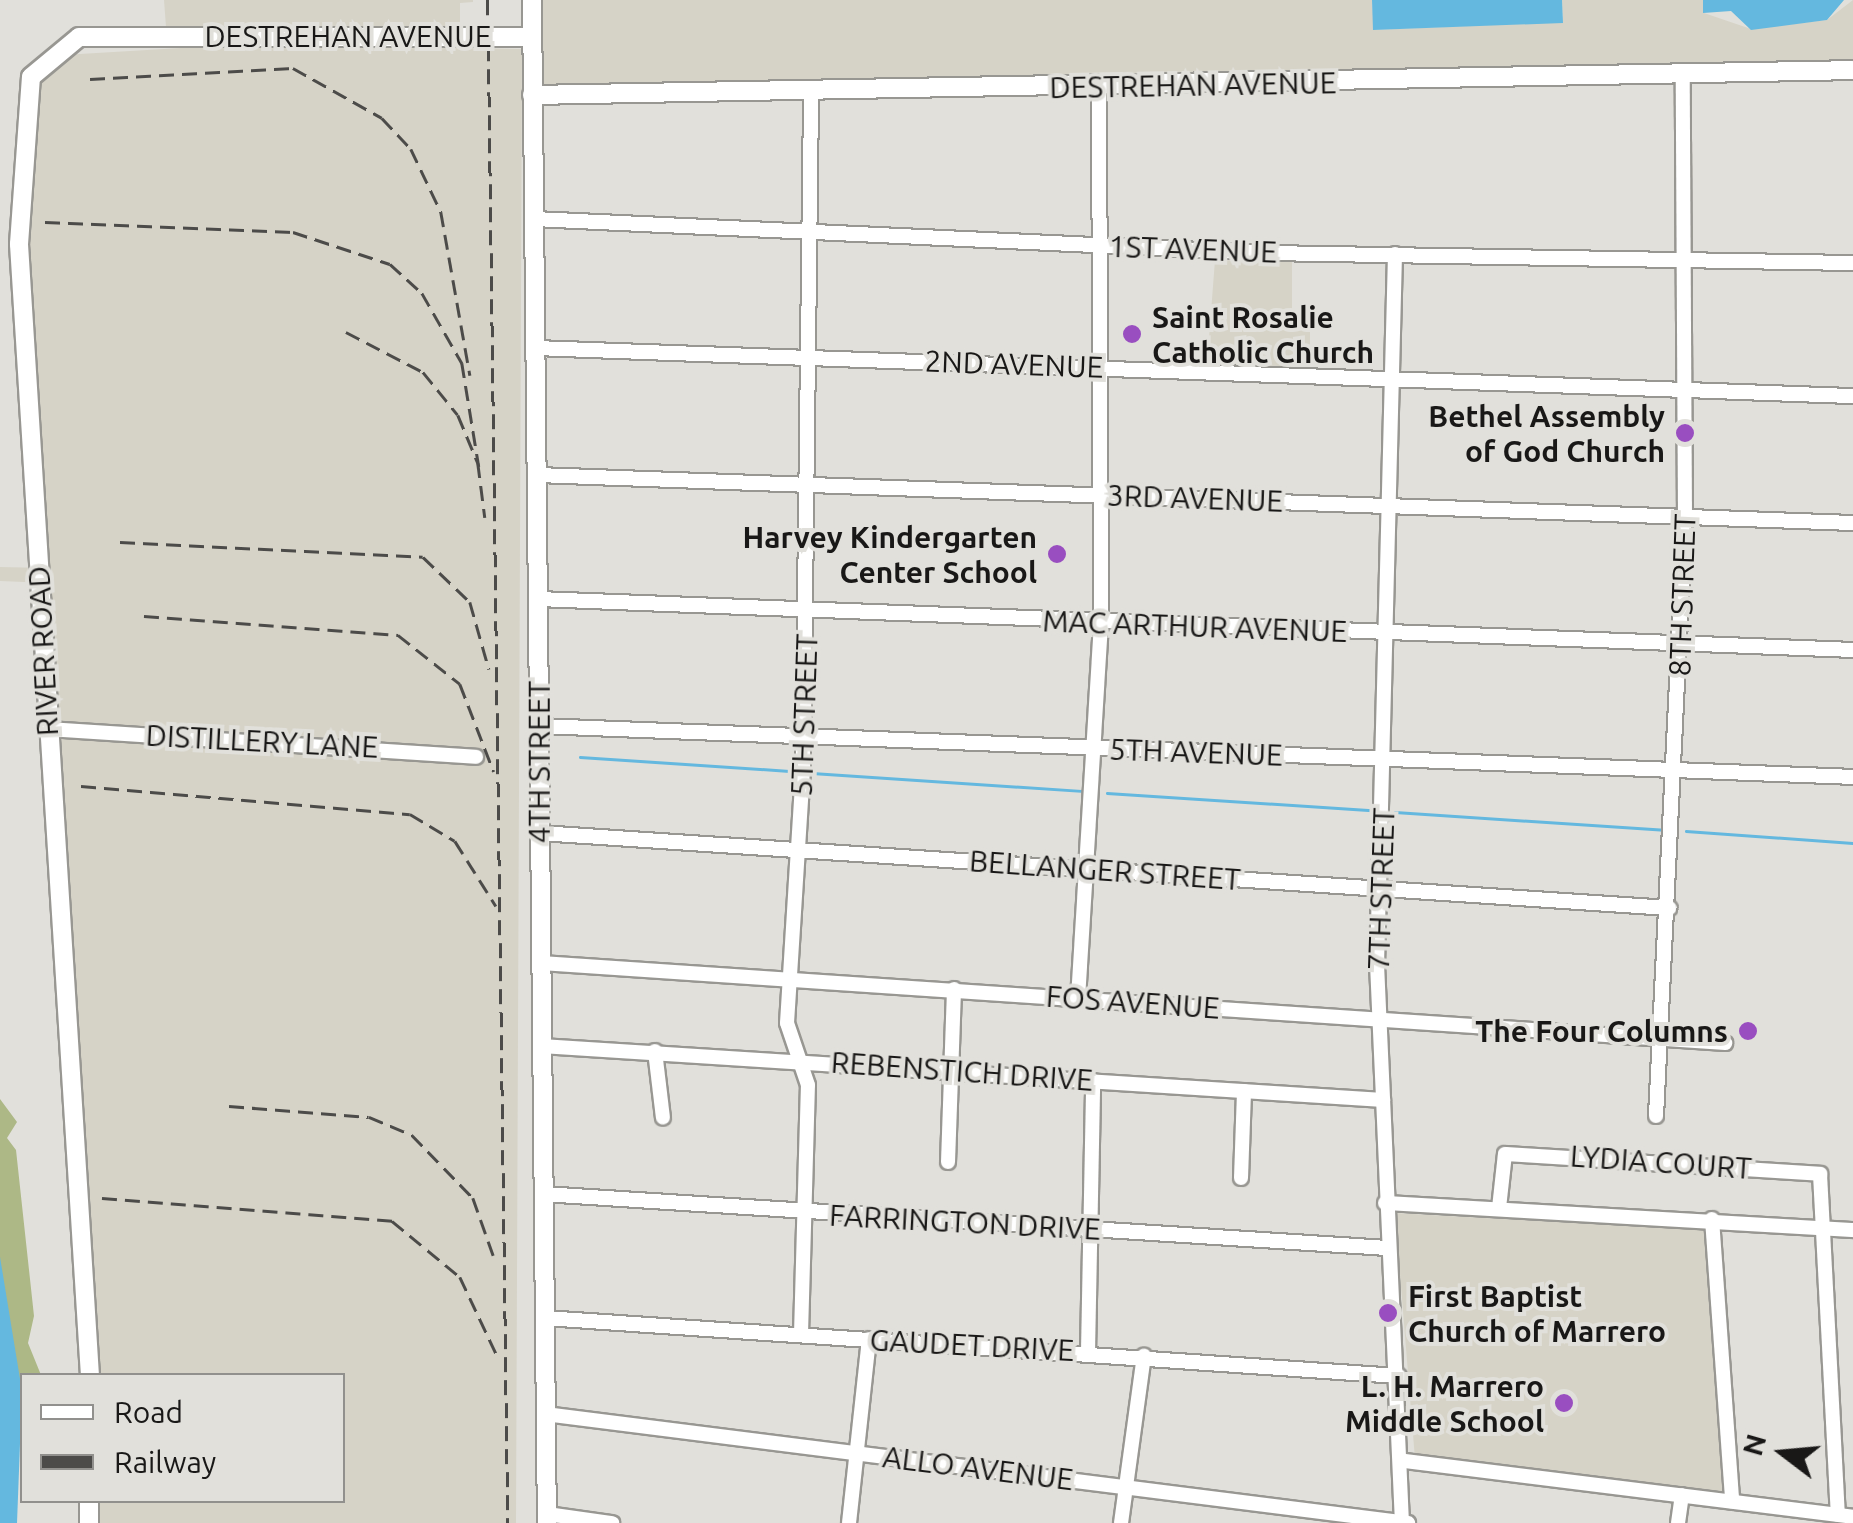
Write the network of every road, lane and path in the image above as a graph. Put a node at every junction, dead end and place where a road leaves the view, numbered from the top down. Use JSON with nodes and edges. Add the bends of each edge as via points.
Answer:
{"nodes":[{"id":1,"x":532,"y":0,"type":"edge"},
{"id":2,"x":164,"y":36,"type":"joint"},
{"id":3,"x":532,"y":37,"type":"junction"},
{"id":4,"x":1853,"y":70,"type":"edge"},
{"id":5,"x":1683,"y":74,"type":"junction"},
{"id":6,"x":1099,"y":87,"type":"junction"},
{"id":7,"x":812,"y":92,"type":"junction"},
{"id":8,"x":532,"y":95,"type":"junction"},
{"id":9,"x":534,"y":220,"type":"junction"},
{"id":10,"x":814,"y":234,"type":"junction"},
{"id":11,"x":1103,"y":246,"type":"junction"},
{"id":12,"x":1396,"y":254,"type":"junction"},
{"id":13,"x":1853,"y":263,"type":"edge"},
{"id":14,"x":1686,"y":264,"type":"junction"},
{"id":15,"x":535,"y":348,"type":"junction"},
{"id":16,"x":813,"y":357,"type":"junction"},
{"id":17,"x":1105,"y":368,"type":"junction"},
{"id":18,"x":1396,"y":378,"type":"junction"},
{"id":19,"x":1686,"y":391,"type":"junction"},
{"id":20,"x":1853,"y":396,"type":"edge"},
{"id":21,"x":536,"y":475,"type":"junction"},
{"id":22,"x":810,"y":483,"type":"junction"},
{"id":23,"x":1104,"y":494,"type":"junction"},
{"id":24,"x":1395,"y":506,"type":"junction"},
{"id":25,"x":1685,"y":517,"type":"junction"},
{"id":26,"x":1853,"y":522,"type":"edge"},
{"id":27,"x":538,"y":600,"type":"junction"},
{"id":28,"x":806,"y":612,"type":"junction"},
{"id":29,"x":1101,"y":623,"type":"junction"},
{"id":30,"x":1390,"y":634,"type":"junction"},
{"id":31,"x":1680,"y":646,"type":"junction"},
{"id":32,"x":1853,"y":650,"type":"edge"},
{"id":33,"x":539,"y":726,"type":"junction"},
{"id":34,"x":47,"y":729,"type":"junction"},
{"id":35,"x":804,"y":738,"type":"junction"},
{"id":36,"x":1097,"y":748,"type":"junction"},
{"id":37,"x":476,"y":758,"type":"dead end"},
{"id":38,"x":1386,"y":760,"type":"junction"},
{"id":39,"x":1678,"y":771,"type":"junction"},
{"id":40,"x":1853,"y":777,"type":"edge"},
{"id":41,"x":540,"y":833,"type":"junction"},
{"id":42,"x":798,"y":851,"type":"junction"},
{"id":43,"x":1091,"y":868,"type":"junction"},
{"id":44,"x":1380,"y":889,"type":"junction"},
{"id":45,"x":1670,"y":908,"type":"junction"},
{"id":46,"x":541,"y":963,"type":"junction"},
{"id":47,"x":791,"y":978,"type":"junction"},
{"id":48,"x":954,"y":989,"type":"junction"},
{"id":49,"x":1078,"y":999,"type":"junction"},
{"id":50,"x":1379,"y":1018,"type":"junction"},
{"id":51,"x":1660,"y":1039,"type":"junction"},
{"id":52,"x":1725,"y":1043,"type":"dead end"},
{"id":53,"x":541,"y":1046,"type":"junction"},
{"id":54,"x":655,"y":1051,"type":"junction"},
{"id":55,"x":801,"y":1060,"type":"junction"},
{"id":56,"x":951,"y":1070,"type":"junction"},
{"id":57,"x":1093,"y":1081,"type":"junction"},
{"id":58,"x":1244,"y":1092,"type":"junction"},
{"id":59,"x":1383,"y":1100,"type":"junction"},
{"id":60,"x":1656,"y":1116,"type":"dead end"},
{"id":61,"x":663,"y":1118,"type":"dead end"},
{"id":62,"x":948,"y":1162,"type":"dead end"},
{"id":63,"x":1241,"y":1178,"type":"dead end"},
{"id":64,"x":543,"y":1194,"type":"junction"},
{"id":65,"x":1385,"y":1203,"type":"junction"},
{"id":66,"x":1500,"y":1208,"type":"junction"},
{"id":67,"x":803,"y":1213,"type":"junction"},
{"id":68,"x":1712,"y":1220,"type":"junction"},
{"id":69,"x":1823,"y":1228,"type":"junction"},
{"id":70,"x":1093,"y":1230,"type":"junction"},
{"id":71,"x":1853,"y":1230,"type":"edge"},
{"id":72,"x":1387,"y":1248,"type":"junction"},
{"id":73,"x":545,"y":1318,"type":"junction"},
{"id":74,"x":801,"y":1334,"type":"junction"},
{"id":75,"x":869,"y":1340,"type":"junction"},
{"id":76,"x":1088,"y":1352,"type":"junction"},
{"id":77,"x":1144,"y":1356,"type":"junction"},
{"id":78,"x":90,"y":1373,"type":"edge"},
{"id":79,"x":1399,"y":1376,"type":"junction"},
{"id":80,"x":545,"y":1414,"type":"junction"},
{"id":81,"x":857,"y":1454,"type":"junction"},
{"id":82,"x":1406,"y":1462,"type":"junction"},
{"id":83,"x":1126,"y":1485,"type":"junction"},
{"id":84,"x":1682,"y":1495,"type":"junction"},
{"id":85,"x":1732,"y":1501,"type":"junction"},
{"id":86,"x":1846,"y":1516,"type":"edge"},
{"id":87,"x":547,"y":1519,"type":"edge"},
{"id":88,"x":1402,"y":1522,"type":"edge"},
{"id":89,"x":612,"y":1523,"type":"edge"},
{"id":90,"x":849,"y":1523,"type":"edge"},
{"id":91,"x":1122,"y":1523,"type":"edge"},
{"id":92,"x":1411,"y":1523,"type":"edge"},
{"id":93,"x":1678,"y":1523,"type":"edge"}],
"edges":[{"from":1,"to":3,"type":"main road","name":"4TH STREET"},
{"from":2,"to":3,"type":"main road","name":"DESTREHAN AVENUE"},
{"from":2,"to":34,"type":"main road","name":"RIVER ROAD","via":[[60,44],[31,77],[26,99],[19,244]]},
{"from":3,"to":8,"type":"main road","name":"4TH STREET"},
{"from":4,"to":5,"type":"main road","name":"DESTREHAN AVENUE"},
{"from":5,"to":6,"type":"main road","name":"DESTREHAN AVENUE"},
{"from":5,"to":14,"type":"street","name":"8TH STREET"},
{"from":6,"to":7,"type":"main road","name":"DESTREHAN AVENUE"},
{"from":6,"to":11,"type":"street"},
{"from":7,"to":8,"type":"main road","name":"DESTREHAN AVENUE"},
{"from":7,"to":10,"type":"street","name":"5TH STREET"},
{"from":8,"to":9,"type":"main road","name":"4TH STREET"},
{"from":9,"to":10,"type":"street","name":"1ST AVENUE"},
{"from":9,"to":15,"type":"main road","name":"4TH STREET"},
{"from":10,"to":11,"type":"street","name":"1ST AVENUE"},
{"from":10,"to":16,"type":"street","name":"5TH STREET"},
{"from":11,"to":12,"type":"street","name":"1ST AVENUE"},
{"from":11,"to":17,"type":"street"},
{"from":12,"to":14,"type":"street","name":"1ST AVENUE"},
{"from":12,"to":18,"type":"street","name":"7TH STREET"},
{"from":13,"to":14,"type":"street","name":"1ST AVENUE"},
{"from":14,"to":19,"type":"street","name":"8TH STREET"},
{"from":15,"to":16,"type":"street","name":"2ND AVENUE"},
{"from":15,"to":21,"type":"main road","name":"4TH STREET"},
{"from":16,"to":17,"type":"street","name":"2ND AVENUE"},
{"from":16,"to":22,"type":"street","name":"5TH STREET"},
{"from":17,"to":18,"type":"street","name":"2ND AVENUE"},
{"from":17,"to":23,"type":"street"},
{"from":18,"to":19,"type":"street","name":"2ND AVENUE"},
{"from":18,"to":24,"type":"street","name":"7TH STREET"},
{"from":19,"to":20,"type":"street","name":"2ND AVENUE"},
{"from":19,"to":25,"type":"street","name":"8TH STREET"},
{"from":21,"to":22,"type":"street","name":"3RD AVENUE"},
{"from":21,"to":27,"type":"main road","name":"4TH STREET"},
{"from":22,"to":23,"type":"street","name":"3RD AVENUE"},
{"from":22,"to":28,"type":"street","name":"5TH STREET"},
{"from":23,"to":24,"type":"street","name":"3RD AVENUE"},
{"from":23,"to":29,"type":"street"},
{"from":24,"to":25,"type":"street","name":"3RD AVENUE"},
{"from":24,"to":30,"type":"street","name":"7TH STREET"},
{"from":25,"to":26,"type":"street","name":"3RD AVENUE"},
{"from":25,"to":31,"type":"street","name":"8TH STREET"},
{"from":27,"to":28,"type":"street","name":"MAC ARTHUR AVENUE"},
{"from":27,"to":33,"type":"main road","name":"4TH STREET"},
{"from":28,"to":29,"type":"street","name":"MAC ARTHUR AVENUE"},
{"from":28,"to":35,"type":"street","name":"5TH STREET"},
{"from":29,"to":30,"type":"street","name":"MAC ARTHUR AVENUE"},
{"from":29,"to":36,"type":"street"},
{"from":30,"to":31,"type":"street","name":"MAC ARTHUR AVENUE"},
{"from":30,"to":38,"type":"street","name":"7TH STREET"},
{"from":31,"to":32,"type":"street","name":"MAC ARTHUR AVENUE"},
{"from":31,"to":39,"type":"street","name":"8TH STREET"},
{"from":33,"to":35,"type":"street","name":"5TH AVENUE"},
{"from":33,"to":41,"type":"main road","name":"4TH STREET"},
{"from":34,"to":37,"type":"street","name":"DISTILLERY LANE"},
{"from":34,"to":78,"type":"main road","name":"RIVER ROAD"},
{"from":35,"to":36,"type":"street","name":"5TH AVENUE"},
{"from":35,"to":42,"type":"street","name":"5TH STREET"},
{"from":36,"to":38,"type":"street","name":"5TH AVENUE"},
{"from":36,"to":43,"type":"street"},
{"from":38,"to":39,"type":"street","name":"5TH AVENUE"},
{"from":38,"to":44,"type":"street","name":"7TH STREET"},
{"from":39,"to":40,"type":"street","name":"5TH AVENUE"},
{"from":39,"to":45,"type":"street","name":"8TH STREET"},
{"from":41,"to":42,"type":"street","name":"BELLANGER STREET"},
{"from":41,"to":46,"type":"main road","name":"4TH STREET"},
{"from":42,"to":43,"type":"street","name":"BELLANGER STREET"},
{"from":42,"to":47,"type":"street","name":"5TH STREET"},
{"from":43,"to":44,"type":"street","name":"BELLANGER STREET"},
{"from":43,"to":49,"type":"street"},
{"from":44,"to":45,"type":"street","name":"BELLANGER STREET"},
{"from":44,"to":50,"type":"street","name":"7TH STREET"},
{"from":45,"to":51,"type":"street","name":"8TH STREET"},
{"from":46,"to":47,"type":"street","name":"FOS AVENUE"},
{"from":46,"to":53,"type":"main road","name":"4TH STREET"},
{"from":47,"to":48,"type":"street","name":"FOS AVENUE"},
{"from":47,"to":55,"type":"street","name":"5TH STREET","via":[[787,1023]]},
{"from":48,"to":49,"type":"street","name":"FOS AVENUE"},
{"from":48,"to":56,"type":"street"},
{"from":49,"to":50,"type":"street","name":"FOS AVENUE"},
{"from":50,"to":51,"type":"street","name":"FOS AVENUE"},
{"from":50,"to":59,"type":"street","name":"7TH STREET"},
{"from":51,"to":52,"type":"street","name":"FOS AVENUE"},
{"from":51,"to":60,"type":"street","name":"8TH STREET"},
{"from":53,"to":54,"type":"street","name":"REBENSTICH DRIVE"},
{"from":53,"to":64,"type":"main road","name":"4TH STREET"},
{"from":54,"to":55,"type":"street","name":"REBENSTICH DRIVE"},
{"from":54,"to":61,"type":"street"},
{"from":55,"to":56,"type":"street","name":"REBENSTICH DRIVE"},
{"from":55,"to":67,"type":"street","name":"5TH STREET"},
{"from":56,"to":57,"type":"street","name":"REBENSTICH DRIVE"},
{"from":56,"to":62,"type":"street"},
{"from":57,"to":58,"type":"street","name":"REBENSTICH DRIVE"},
{"from":57,"to":70,"type":"street"},
{"from":58,"to":59,"type":"street","name":"REBENSTICH DRIVE"},
{"from":58,"to":63,"type":"street"},
{"from":59,"to":65,"type":"street","name":"7TH STREET"},
{"from":64,"to":67,"type":"street","name":"FARRINGTON DRIVE"},
{"from":64,"to":73,"type":"main road","name":"4TH STREET"},
{"from":65,"to":66,"type":"street"},
{"from":65,"to":72,"type":"street","name":"7TH STREET"},
{"from":66,"to":68,"type":"street"},
{"from":66,"to":69,"type":"street","name":"LYDIA COURT","via":[[1505,1154],[1628,1158],[1820,1174]]},
{"from":67,"to":70,"type":"street","name":"FARRINGTON DRIVE"},
{"from":67,"to":74,"type":"street","name":"5TH STREET"},
{"from":68,"to":69,"type":"street"},
{"from":68,"to":85,"type":"street"},
{"from":69,"to":71,"type":"street"},
{"from":69,"to":86,"type":"street"},
{"from":70,"to":72,"type":"street","name":"FARRINGTON DRIVE"},
{"from":70,"to":76,"type":"street"},
{"from":72,"to":79,"type":"street","name":"7TH STREET"},
{"from":73,"to":74,"type":"street","name":"GAUDET DRIVE"},
{"from":73,"to":80,"type":"main road","name":"4TH STREET"},
{"from":74,"to":75,"type":"street","name":"GAUDET DRIVE"},
{"from":75,"to":76,"type":"street","name":"GAUDET DRIVE"},
{"from":75,"to":81,"type":"street"},
{"from":76,"to":77,"type":"street","name":"GAUDET DRIVE"},
{"from":77,"to":79,"type":"street","name":"GAUDET DRIVE"},
{"from":77,"to":83,"type":"street"},
{"from":79,"to":82,"type":"street","name":"7TH STREET"},
{"from":80,"to":81,"type":"street","name":"ALLO AVENUE"},
{"from":80,"to":87,"type":"main road","name":"4TH STREET"},
{"from":81,"to":83,"type":"street","name":"ALLO AVENUE"},
{"from":81,"to":90,"type":"street"},
{"from":82,"to":84,"type":"street"},
{"from":82,"to":88,"type":"street","name":"7TH STREET"},
{"from":83,"to":88,"type":"street","name":"ALLO AVENUE"},
{"from":83,"to":91,"type":"street"},
{"from":84,"to":85,"type":"street"},
{"from":84,"to":93,"type":"street"},
{"from":85,"to":86,"type":"street"},
{"from":87,"to":89,"type":"street"},
{"from":88,"to":92,"type":"street","name":"ALLO AVENUE"}]}
